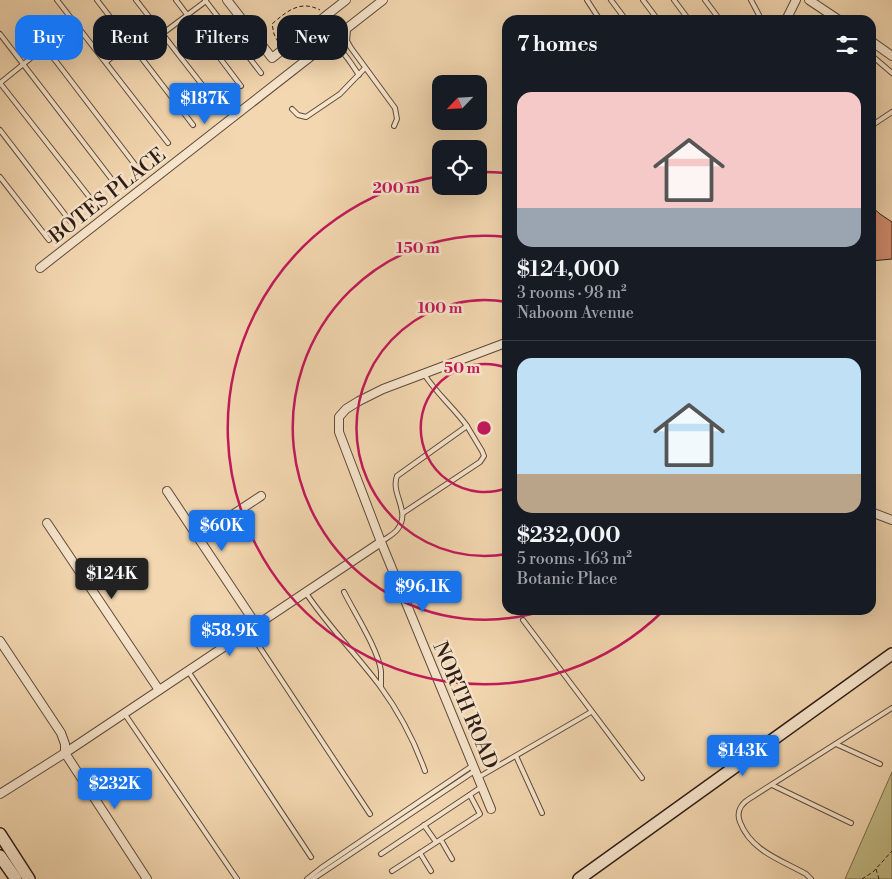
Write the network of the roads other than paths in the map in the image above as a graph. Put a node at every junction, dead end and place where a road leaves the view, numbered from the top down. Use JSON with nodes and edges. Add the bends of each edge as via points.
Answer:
{"nodes":[{"id":1,"x":57,"y":0,"type":"edge"},
{"id":2,"x":97,"y":0,"type":"edge"},
{"id":3,"x":136,"y":0,"type":"edge"},
{"id":4,"x":176,"y":0,"type":"edge"},
{"id":5,"x":206,"y":0,"type":"edge"},
{"id":6,"x":227,"y":0,"type":"edge"},
{"id":7,"x":346,"y":0,"type":"edge"},
{"id":8,"x":383,"y":0,"type":"edge"},
{"id":9,"x":587,"y":0,"type":"edge"},
{"id":10,"x":611,"y":0,"type":"edge"},
{"id":11,"x":644,"y":0,"type":"edge"},
{"id":12,"x":674,"y":0,"type":"edge"},
{"id":13,"x":705,"y":0,"type":"edge"},
{"id":14,"x":751,"y":0,"type":"edge"},
{"id":15,"x":796,"y":0,"type":"edge"},
{"id":16,"x":809,"y":0,"type":"edge"},
{"id":17,"x":187,"y":14,"type":"junction"},
{"id":18,"x":109,"y":15,"type":"edge"},
{"id":19,"x":147,"y":15,"type":"edge"},
{"id":20,"x":597,"y":15,"type":"edge"},
{"id":21,"x":622,"y":15,"type":"edge"},
{"id":22,"x":654,"y":15,"type":"edge"},
{"id":23,"x":685,"y":15,"type":"edge"},
{"id":24,"x":716,"y":15,"type":"edge"},
{"id":25,"x":759,"y":15,"type":"edge"},
{"id":26,"x":788,"y":15,"type":"edge"},
{"id":27,"x":832,"y":15,"type":"edge"},
{"id":28,"x":348,"y":27,"type":"edge"},
{"id":29,"x":167,"y":30,"type":"edge"},
{"id":30,"x":0,"y":34,"type":"edge"},
{"id":31,"x":167,"y":40,"type":"edge"},
{"id":32,"x":348,"y":42,"type":"edge"},
{"id":33,"x":876,"y":44,"type":"edge"},
{"id":34,"x":890,"y":52,"type":"edge"},
{"id":35,"x":876,"y":59,"type":"edge"},
{"id":36,"x":109,"y":60,"type":"edge"},
{"id":37,"x":143,"y":60,"type":"edge"},
{"id":38,"x":306,"y":60,"type":"edge"},
{"id":39,"x":348,"y":60,"type":"edge"},
{"id":40,"x":106,"y":62,"type":"junction"},
{"id":41,"x":24,"y":65,"type":"junction"},
{"id":42,"x":365,"y":68,"type":"junction"},
{"id":43,"x":892,"y":72,"type":"edge"},
{"id":44,"x":261,"y":73,"type":"dead end"},
{"id":45,"x":359,"y":74,"type":"junction"},
{"id":46,"x":0,"y":83,"type":"edge"},
{"id":47,"x":241,"y":86,"type":"dead end"},
{"id":48,"x":217,"y":104,"type":"dead end"},
{"id":49,"x":292,"y":109,"type":"dead end"},
{"id":50,"x":892,"y":112,"type":"edge"},
{"id":51,"x":876,"y":123,"type":"edge"},
{"id":52,"x":194,"y":125,"type":"dead end"},
{"id":53,"x":394,"y":126,"type":"dead end"},
{"id":54,"x":0,"y":130,"type":"edge"},
{"id":55,"x":168,"y":143,"type":"dead end"},
{"id":56,"x":136,"y":166,"type":"dead end"},
{"id":57,"x":0,"y":177,"type":"edge"},
{"id":58,"x":113,"y":180,"type":"dead end"},
{"id":59,"x":91,"y":199,"type":"dead end"},
{"id":60,"x":70,"y":221,"type":"dead end"},
{"id":61,"x":49,"y":240,"type":"dead end"},
{"id":62,"x":40,"y":268,"type":"dead end"},
{"id":63,"x":502,"y":344,"type":"edge"},
{"id":64,"x":424,"y":374,"type":"junction"},
{"id":65,"x":467,"y":426,"type":"junction"},
{"id":66,"x":167,"y":491,"type":"dead end"},
{"id":67,"x":261,"y":496,"type":"dead end"},
{"id":68,"x":403,"y":513,"type":"junction"},
{"id":69,"x":876,"y":514,"type":"edge"},
{"id":70,"x":892,"y":520,"type":"edge"},
{"id":71,"x":47,"y":523,"type":"dead end"},
{"id":72,"x":198,"y":537,"type":"junction"},
{"id":73,"x":381,"y":542,"type":"junction"},
{"id":74,"x":344,"y":592,"type":"dead end"},
{"id":75,"x":305,"y":593,"type":"junction"},
{"id":76,"x":523,"y":620,"type":"dead end"},
{"id":77,"x":257,"y":626,"type":"junction"},
{"id":78,"x":250,"y":631,"type":"junction"},
{"id":79,"x":0,"y":641,"type":"edge"},
{"id":80,"x":892,"y":654,"type":"edge"},
{"id":81,"x":188,"y":671,"type":"junction"},
{"id":82,"x":381,"y":687,"type":"junction"},
{"id":83,"x":159,"y":690,"type":"junction"},
{"id":84,"x":892,"y":708,"type":"edge"},
{"id":85,"x":591,"y":712,"type":"junction"},
{"id":86,"x":124,"y":713,"type":"junction"},
{"id":87,"x":836,"y":744,"type":"junction"},
{"id":88,"x":65,"y":753,"type":"junction"},
{"id":89,"x":516,"y":756,"type":"junction"},
{"id":90,"x":880,"y":764,"type":"dead end"},
{"id":91,"x":425,"y":771,"type":"dead end"},
{"id":92,"x":476,"y":771,"type":"junction"},
{"id":93,"x":642,"y":778,"type":"dead end"},
{"id":94,"x":772,"y":785,"type":"junction"},
{"id":95,"x":482,"y":786,"type":"junction"},
{"id":96,"x":0,"y":794,"type":"edge"},
{"id":97,"x":470,"y":795,"type":"junction"},
{"id":98,"x":491,"y":809,"type":"dead end"},
{"id":99,"x":542,"y":813,"type":"dead end"},
{"id":100,"x":370,"y":814,"type":"dead end"},
{"id":101,"x":851,"y":823,"type":"dead end"},
{"id":102,"x":424,"y":825,"type":"junction"},
{"id":103,"x":0,"y":834,"type":"edge"},
{"id":104,"x":438,"y":841,"type":"junction"},
{"id":105,"x":420,"y":853,"type":"junction"},
{"id":106,"x":381,"y":854,"type":"dead end"},
{"id":107,"x":0,"y":856,"type":"edge"},
{"id":108,"x":311,"y":857,"type":"dead end"},
{"id":109,"x":452,"y":859,"type":"dead end"},
{"id":110,"x":392,"y":871,"type":"dead end"},
{"id":111,"x":432,"y":871,"type":"dead end"},
{"id":112,"x":16,"y":879,"type":"edge"},
{"id":113,"x":29,"y":879,"type":"edge"},
{"id":114,"x":147,"y":879,"type":"edge"},
{"id":115,"x":237,"y":879,"type":"edge"},
{"id":116,"x":307,"y":879,"type":"edge"},
{"id":117,"x":314,"y":879,"type":"edge"},
{"id":118,"x":579,"y":879,"type":"edge"},
{"id":119,"x":811,"y":879,"type":"edge"}],
"edges":[{"from":1,"to":40,"type":"lane"},
{"from":2,"to":18,"type":"lane"},
{"from":3,"to":19,"type":"lane"},
{"from":4,"to":17,"type":"lane"},
{"from":5,"to":17,"type":"lane"},
{"from":5,"to":44,"type":"lane"},
{"from":6,"to":7,"type":"street","via":[[272,58]]},
{"from":8,"to":28,"type":"street","name":"BOTES PLACE"},
{"from":9,"to":20,"type":"lane"},
{"from":10,"to":21,"type":"lane"},
{"from":11,"to":22,"type":"lane"},
{"from":12,"to":23,"type":"lane"},
{"from":13,"to":24,"type":"lane"},
{"from":14,"to":25,"type":"lane"},
{"from":15,"to":26,"type":"street"},
{"from":16,"to":27,"type":"street"},
{"from":17,"to":29,"type":"lane"},
{"from":17,"to":47,"type":"lane"},
{"from":30,"to":41,"type":"lane"},
{"from":31,"to":48,"type":"lane"},
{"from":32,"to":42,"type":"lane"},
{"from":33,"to":34,"type":"street"},
{"from":35,"to":43,"type":"lane"},
{"from":36,"to":40,"type":"lane"},
{"from":37,"to":52,"type":"lane"},
{"from":38,"to":62,"type":"street","name":"BOTES PLACE"},
{"from":39,"to":45,"type":"lane"},
{"from":40,"to":55,"type":"lane"},
{"from":41,"to":46,"type":"lane"},
{"from":41,"to":56,"type":"lane","via":[[42,49],[45,50]]},
{"from":41,"to":58,"type":"lane"},
{"from":42,"to":45,"type":"lane"},
{"from":42,"to":53,"type":"lane","via":[[395,108],[397,119]]},
{"from":45,"to":49,"type":"lane","via":[[340,94],[306,117]]},
{"from":46,"to":59,"type":"lane"},
{"from":50,"to":51,"type":"lane"},
{"from":54,"to":60,"type":"lane"},
{"from":57,"to":61,"type":"lane"},
{"from":63,"to":64,"type":"street"},
{"from":64,"to":65,"type":"lane"},
{"from":64,"to":73,"type":"street","name":"NORTH ROAD","via":[[359,401],[339,417],[339,432]]},
{"from":65,"to":68,"type":"lane","via":[[397,476],[394,484]]},
{"from":65,"to":68,"type":"lane","via":[[484,456],[480,462]]},
{"from":66,"to":72,"type":"street"},
{"from":67,"to":72,"type":"street"},
{"from":68,"to":73,"type":"lane","via":[[397,530]]},
{"from":69,"to":70,"type":"street"},
{"from":71,"to":83,"type":"street"},
{"from":72,"to":77,"type":"street"},
{"from":73,"to":75,"type":"street"},
{"from":73,"to":92,"type":"street","name":"NORTH ROAD"},
{"from":74,"to":82,"type":"lane","via":[[366,632],[379,665]]},
{"from":75,"to":77,"type":"street"},
{"from":75,"to":82,"type":"lane"},
{"from":76,"to":85,"type":"lane"},
{"from":77,"to":78,"type":"street"},
{"from":78,"to":81,"type":"street"},
{"from":78,"to":100,"type":"lane"},
{"from":79,"to":88,"type":"street","via":[[61,733]]},
{"from":80,"to":118,"type":"main road"},
{"from":81,"to":83,"type":"street"},
{"from":81,"to":108,"type":"lane"},
{"from":82,"to":91,"type":"lane","via":[[410,733]]},
{"from":83,"to":86,"type":"street"},
{"from":84,"to":87,"type":"lane"},
{"from":85,"to":89,"type":"lane"},
{"from":85,"to":93,"type":"lane"},
{"from":86,"to":88,"type":"street"},
{"from":86,"to":115,"type":"lane"},
{"from":87,"to":90,"type":"lane"},
{"from":87,"to":94,"type":"lane"},
{"from":88,"to":96,"type":"street"},
{"from":88,"to":114,"type":"street"},
{"from":89,"to":92,"type":"lane"},
{"from":89,"to":99,"type":"lane"},
{"from":92,"to":95,"type":"street","name":"NORTH ROAD"},
{"from":92,"to":116,"type":"lane"},
{"from":92,"to":117,"type":"lane"},
{"from":94,"to":101,"type":"lane"},
{"from":94,"to":119,"type":"lane","via":[[744,802],[738,817],[741,826],[760,849]]},
{"from":95,"to":97,"type":"lane"},
{"from":95,"to":98,"type":"street","name":"NORTH ROAD"},
{"from":97,"to":102,"type":"lane"},
{"from":97,"to":104,"type":"lane","via":[[480,814]]},
{"from":102,"to":104,"type":"lane"},
{"from":102,"to":106,"type":"lane"},
{"from":103,"to":113,"type":"main road"},
{"from":104,"to":105,"type":"lane"},
{"from":104,"to":109,"type":"lane"},
{"from":105,"to":110,"type":"lane"},
{"from":105,"to":111,"type":"lane"},
{"from":107,"to":112,"type":"main road"}]}
